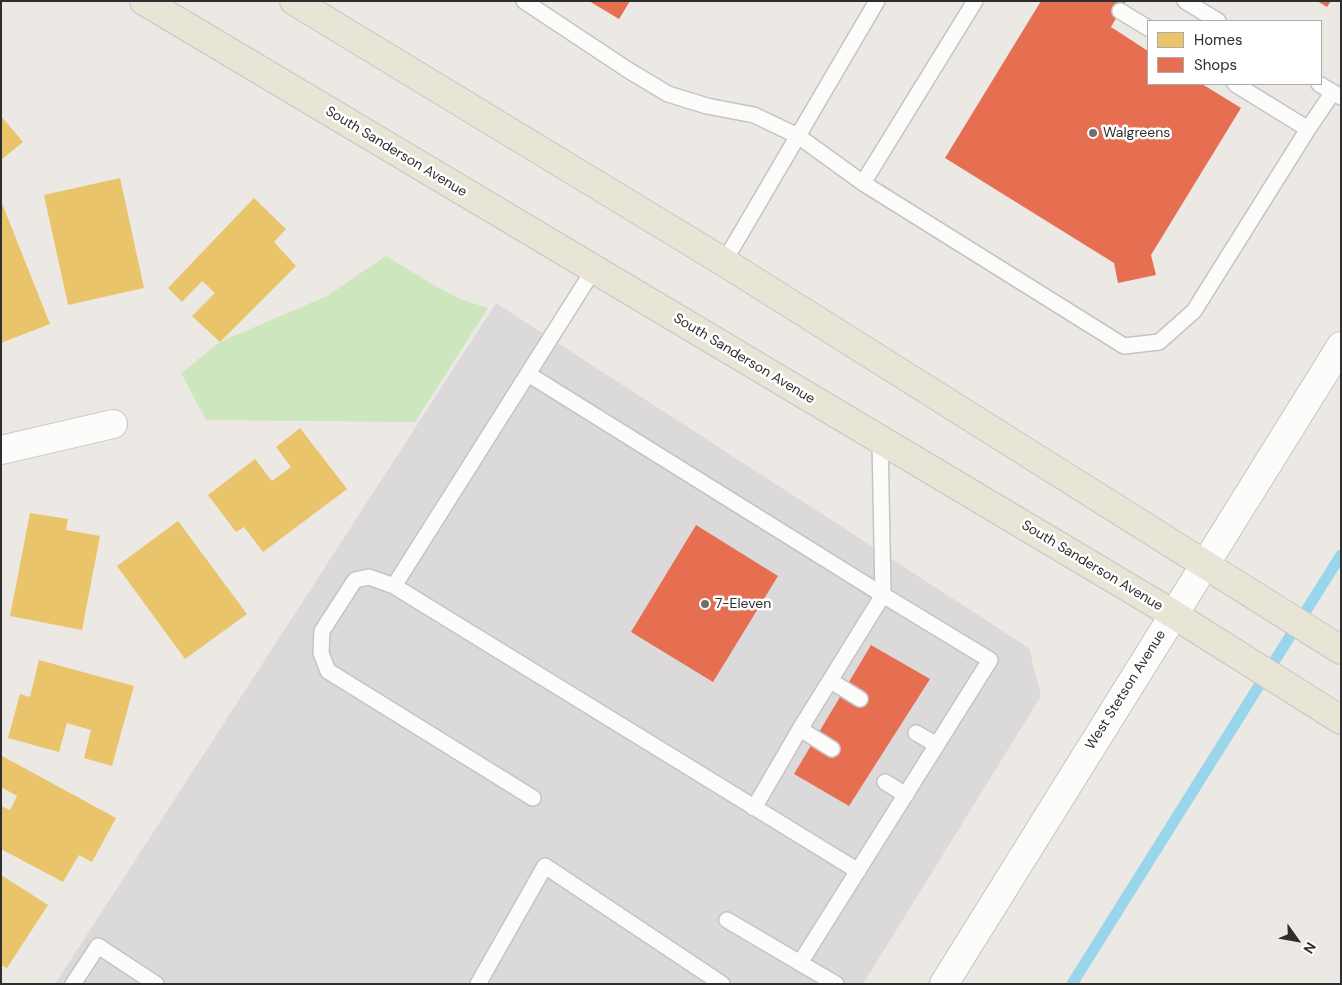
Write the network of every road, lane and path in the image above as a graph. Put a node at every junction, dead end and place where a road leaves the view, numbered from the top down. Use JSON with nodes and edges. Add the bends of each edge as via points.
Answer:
{"nodes":[{"id":1,"x":144,"y":1,"type":"edge"},
{"id":2,"x":294,"y":1,"type":"edge"},
{"id":3,"x":524,"y":1,"type":"edge"},
{"id":4,"x":877,"y":1,"type":"edge"},
{"id":5,"x":975,"y":1,"type":"edge"},
{"id":6,"x":1185,"y":1,"type":"edge"},
{"id":7,"x":176,"y":9,"type":"edge"},
{"id":8,"x":1120,"y":11,"type":"dead end"},
{"id":9,"x":1216,"y":20,"type":"edge"},
{"id":10,"x":1147,"y":27,"type":"edge"},
{"id":11,"x":1237,"y":85,"type":"edge"},
{"id":12,"x":1321,"y":85,"type":"edge"},
{"id":13,"x":1337,"y":95,"type":"edge"},
{"id":14,"x":1308,"y":129,"type":"junction"},
{"id":15,"x":798,"y":136,"type":"junction"},
{"id":16,"x":863,"y":182,"type":"junction"},
{"id":17,"x":724,"y":262,"type":"junction"},
{"id":18,"x":594,"y":269,"type":"junction"},
{"id":19,"x":1341,"y":346,"type":"edge"},
{"id":20,"x":528,"y":374,"type":"junction"},
{"id":21,"x":113,"y":424,"type":"dead end"},
{"id":22,"x":880,"y":440,"type":"junction"},
{"id":23,"x":1,"y":450,"type":"edge"},
{"id":24,"x":1204,"y":565,"type":"junction"},
{"id":25,"x":394,"y":586,"type":"junction"},
{"id":26,"x":883,"y":595,"type":"junction"},
{"id":27,"x":1173,"y":614,"type":"junction"},
{"id":28,"x":1332,"y":645,"type":"edge"},
{"id":29,"x":831,"y":681,"type":"junction"},
{"id":30,"x":860,"y":699,"type":"dead end"},
{"id":31,"x":1341,"y":720,"type":"edge"},
{"id":32,"x":800,"y":729,"type":"junction"},
{"id":33,"x":916,"y":733,"type":"dead end"},
{"id":34,"x":937,"y":746,"type":"junction"},
{"id":35,"x":832,"y":749,"type":"dead end"},
{"id":36,"x":885,"y":782,"type":"dead end"},
{"id":37,"x":906,"y":795,"type":"junction"},
{"id":38,"x":533,"y":798,"type":"dead end"},
{"id":39,"x":754,"y":808,"type":"junction"},
{"id":40,"x":858,"y":871,"type":"junction"},
{"id":41,"x":727,"y":920,"type":"dead end"},
{"id":42,"x":800,"y":963,"type":"junction"},
{"id":43,"x":73,"y":984,"type":"edge"},
{"id":44,"x":156,"y":984,"type":"edge"},
{"id":45,"x":478,"y":984,"type":"edge"},
{"id":46,"x":722,"y":984,"type":"edge"},
{"id":47,"x":836,"y":984,"type":"edge"},
{"id":48,"x":944,"y":984,"type":"edge"}],
"edges":[{"from":1,"to":7,"type":"main road","name":"South Sanderson Avenue"},
{"from":2,"to":17,"type":"main road"},
{"from":3,"to":15,"type":"lane","via":[[668,94],[754,115]]},
{"from":4,"to":15,"type":"lane"},
{"from":5,"to":16,"type":"lane"},
{"from":6,"to":9,"type":"lane"},
{"from":7,"to":18,"type":"main road","name":"South Sanderson Avenue"},
{"from":8,"to":10,"type":"lane"},
{"from":11,"to":14,"type":"lane"},
{"from":12,"to":13,"type":"lane"},
{"from":13,"to":14,"type":"lane"},
{"from":14,"to":16,"type":"lane","via":[[1194,311],[1159,342],[1124,346]]},
{"from":15,"to":16,"type":"lane"},
{"from":15,"to":17,"type":"lane"},
{"from":17,"to":24,"type":"main road"},
{"from":18,"to":20,"type":"lane"},
{"from":18,"to":22,"type":"main road","name":"South Sanderson Avenue"},
{"from":19,"to":24,"type":"main road","name":"West Stetson Avenue"},
{"from":20,"to":25,"type":"lane"},
{"from":20,"to":26,"type":"lane"},
{"from":21,"to":23,"type":"main road"},
{"from":22,"to":26,"type":"lane"},
{"from":22,"to":27,"type":"main road","name":"South Sanderson Avenue"},
{"from":24,"to":27,"type":"main road","name":"West Stetson Avenue"},
{"from":24,"to":28,"type":"main road"},
{"from":25,"to":38,"type":"lane","via":[[369,577],[355,580],[322,631],[321,653],[328,671]]},
{"from":25,"to":39,"type":"lane"},
{"from":26,"to":29,"type":"lane"},
{"from":26,"to":34,"type":"lane","via":[[990,660]]},
{"from":27,"to":31,"type":"main road","name":"South Sanderson Avenue"},
{"from":27,"to":48,"type":"main road","name":"West Stetson Avenue"},
{"from":29,"to":30,"type":"lane"},
{"from":29,"to":32,"type":"lane"},
{"from":32,"to":35,"type":"lane"},
{"from":32,"to":39,"type":"lane"},
{"from":33,"to":34,"type":"lane"},
{"from":34,"to":37,"type":"lane"},
{"from":36,"to":37,"type":"lane"},
{"from":37,"to":40,"type":"lane"},
{"from":39,"to":40,"type":"lane"},
{"from":40,"to":42,"type":"lane"},
{"from":41,"to":42,"type":"lane"},
{"from":42,"to":47,"type":"lane"},
{"from":43,"to":44,"type":"lane","via":[[98,946]]},
{"from":45,"to":46,"type":"lane","via":[[545,866]]}]}
